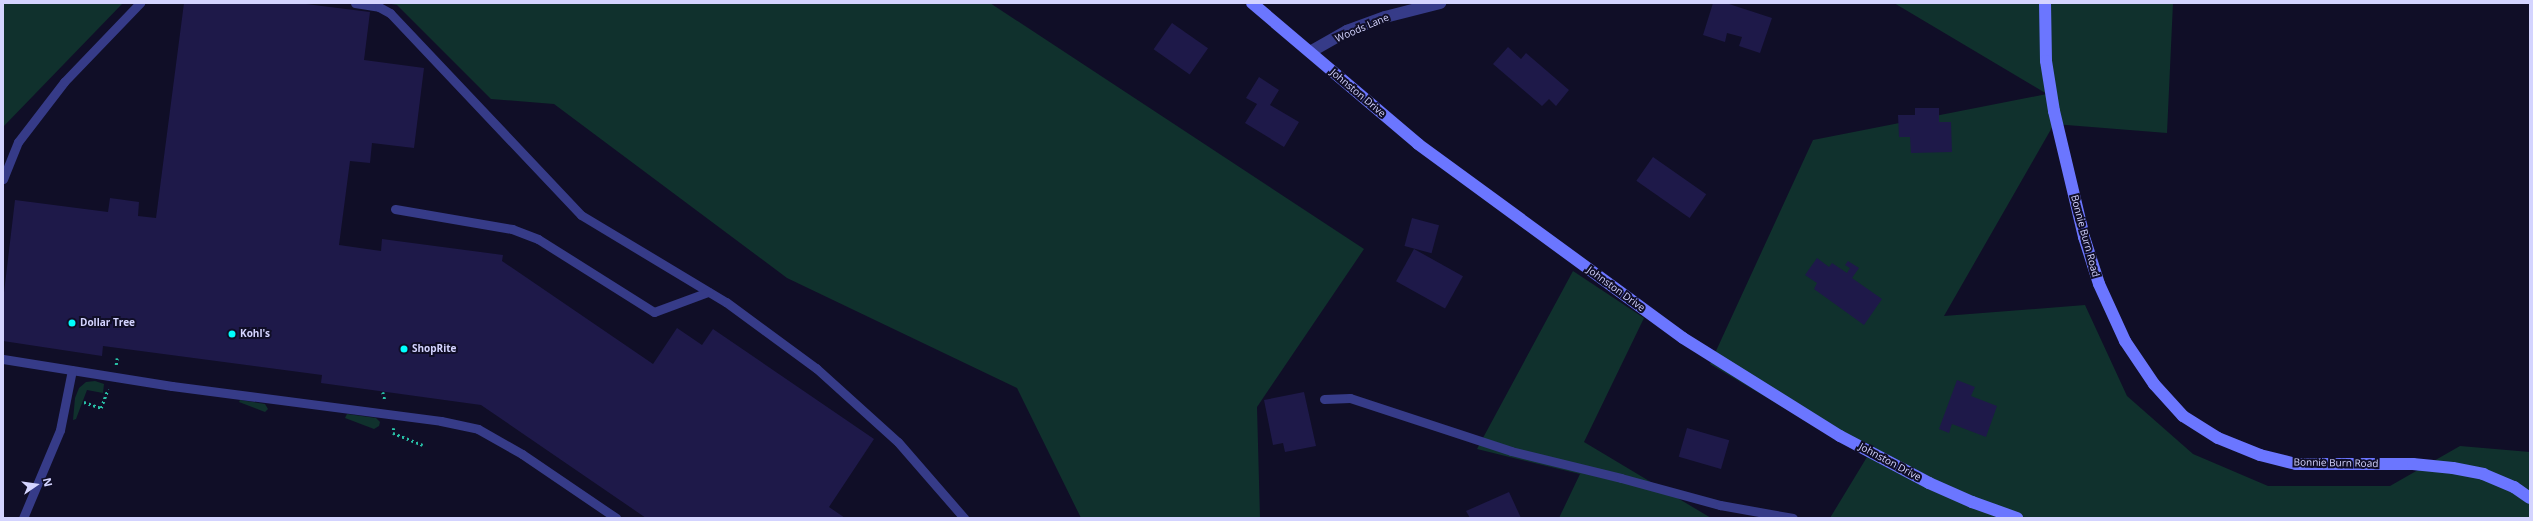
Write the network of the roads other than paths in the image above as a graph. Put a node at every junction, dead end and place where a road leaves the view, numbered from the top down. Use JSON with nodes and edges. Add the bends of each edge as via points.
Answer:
{"nodes":[{"id":1,"x":140,"y":3,"type":"edge"},
{"id":2,"x":355,"y":3,"type":"edge"},
{"id":3,"x":1252,"y":3,"type":"edge"},
{"id":4,"x":1440,"y":3,"type":"edge"},
{"id":5,"x":2045,"y":3,"type":"edge"},
{"id":6,"x":1310,"y":52,"type":"junction"},
{"id":7,"x":3,"y":179,"type":"edge"},
{"id":8,"x":395,"y":209,"type":"dead end"},
{"id":9,"x":708,"y":292,"type":"junction"},
{"id":10,"x":3,"y":359,"type":"edge"},
{"id":11,"x":72,"y":370,"type":"junction"},
{"id":12,"x":1324,"y":399,"type":"dead end"},
{"id":13,"x":2530,"y":498,"type":"edge"},
{"id":14,"x":23,"y":518,"type":"edge"},
{"id":15,"x":616,"y":518,"type":"edge"},
{"id":16,"x":964,"y":518,"type":"edge"},
{"id":17,"x":1793,"y":518,"type":"edge"},
{"id":18,"x":2017,"y":518,"type":"edge"}],
"edges":[{"from":1,"to":7,"type":"lane","via":[[64,82],[18,142]]},
{"from":2,"to":9,"type":"lane","via":[[379,7],[390,13],[581,216]]},
{"from":3,"to":6,"type":"street","name":"Johnston Drive"},
{"from":4,"to":6,"type":"street","name":"Woods Lane","via":[[1385,17],[1347,32]]},
{"from":5,"to":13,"type":"street","name":"Bonnie Burn Road","via":[[2046,61],[2054,111],[2084,237],[2099,284],[2125,341],[2154,384],[2182,416],[2218,438],[2260,455],[2289,462],[2413,464],[2453,468],[2483,474],[2514,487]]},
{"from":6,"to":18,"type":"street","name":"Johnston Drive","via":[[1418,144],[1684,338],[1840,436],[1929,483]]},
{"from":8,"to":9,"type":"lane","via":[[512,229],[538,239],[654,312]]},
{"from":9,"to":16,"type":"lane","via":[[816,368],[898,442]]},
{"from":10,"to":11,"type":"lane"},
{"from":11,"to":14,"type":"lane","via":[[60,430]]},
{"from":11,"to":15,"type":"lane","via":[[172,386],[441,421],[478,429],[522,454]]},
{"from":12,"to":17,"type":"lane","via":[[1350,398],[1511,451],[1720,506]]}]}
